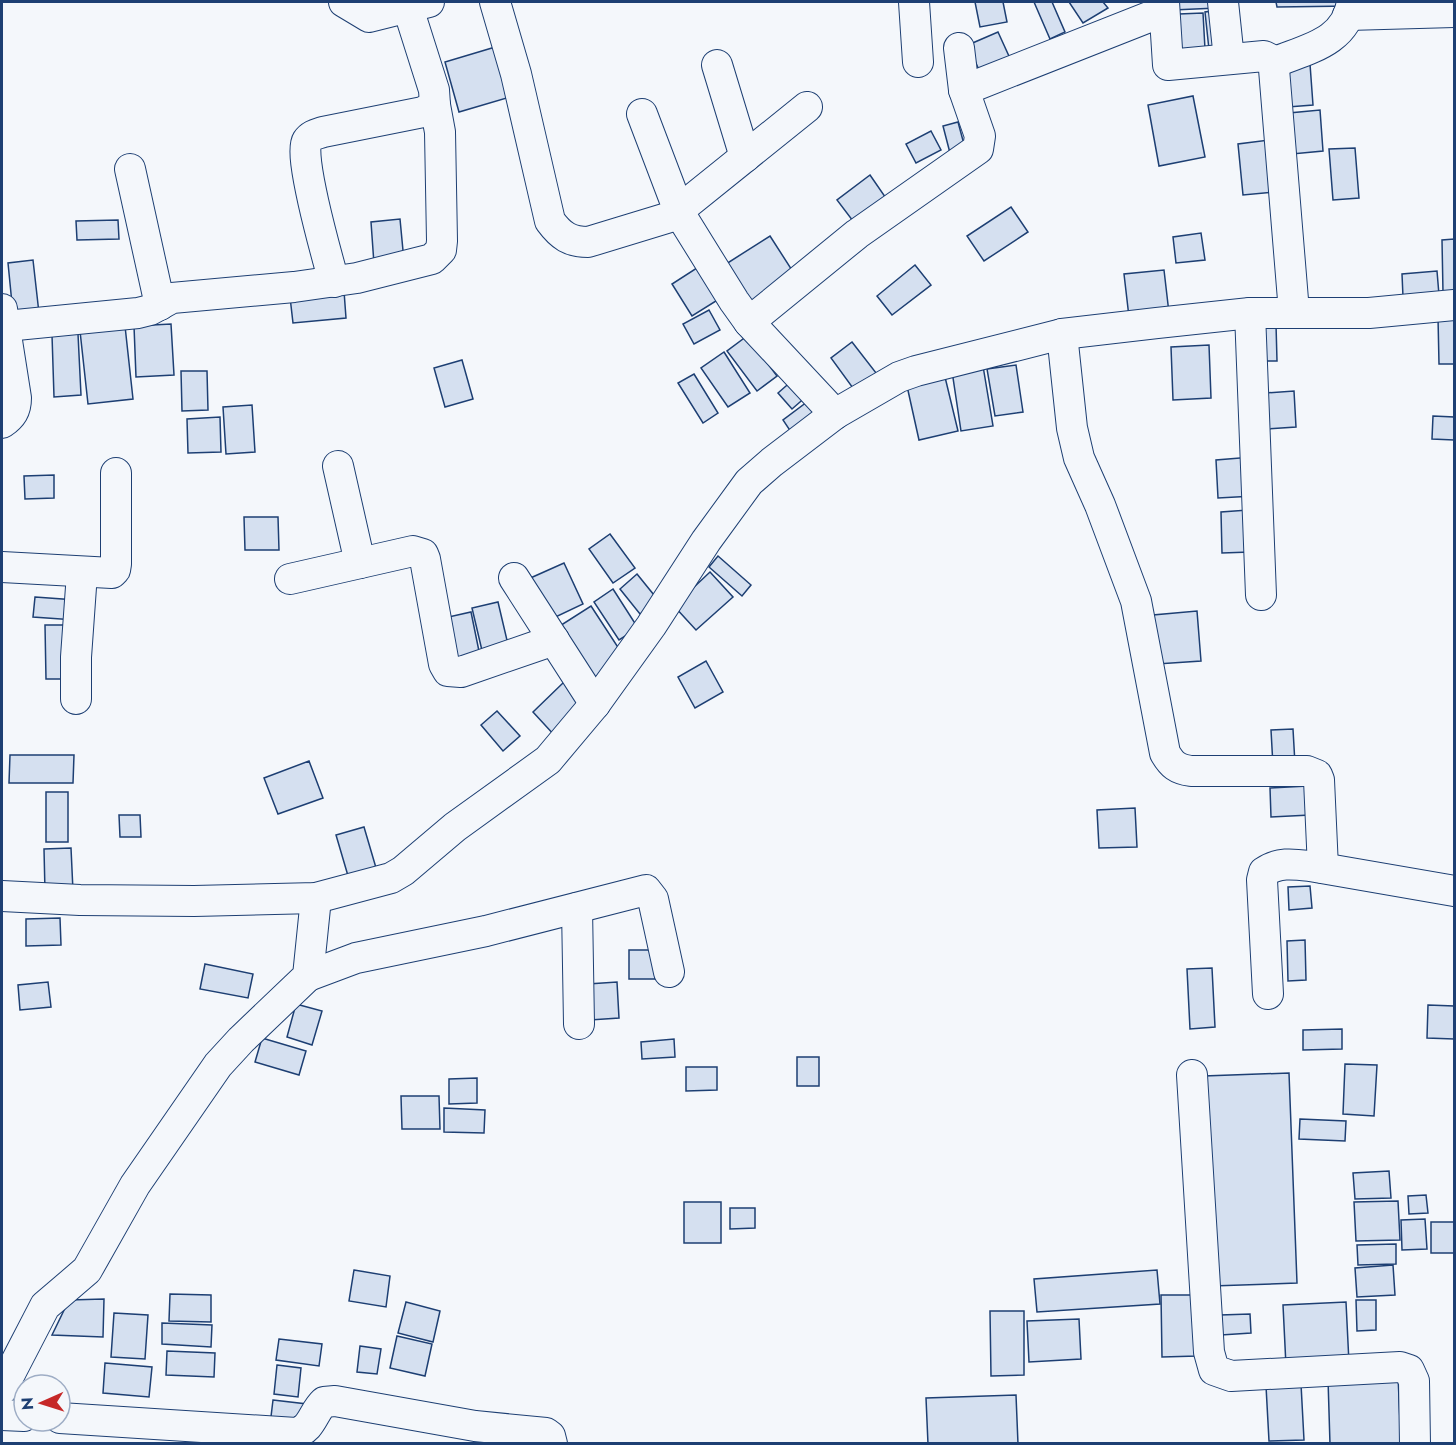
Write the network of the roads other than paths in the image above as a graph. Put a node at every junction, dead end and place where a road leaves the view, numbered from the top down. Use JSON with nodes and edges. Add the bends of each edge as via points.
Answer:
{"nodes":[{"id":1,"x":344,"y":2,"type":"edge"},
{"id":2,"x":495,"y":2,"type":"edge"},
{"id":3,"x":914,"y":2,"type":"edge"},
{"id":4,"x":1223,"y":2,"type":"edge"},
{"id":5,"x":418,"y":4,"type":"edge"},
{"id":6,"x":1164,"y":6,"type":"edge"},
{"id":7,"x":1350,"y":8,"type":"edge"},
{"id":8,"x":1455,"y":12,"type":"edge"},
{"id":9,"x":959,"y":48,"type":"dead end"},
{"id":10,"x":1229,"y":59,"type":"junction"},
{"id":11,"x":918,"y":62,"type":"dead end"},
{"id":12,"x":1273,"y":63,"type":"junction"},
{"id":13,"x":717,"y":65,"type":"dead end"},
{"id":14,"x":964,"y":90,"type":"junction"},
{"id":15,"x":435,"y":105,"type":"junction"},
{"id":16,"x":807,"y":107,"type":"dead end"},
{"id":17,"x":642,"y":114,"type":"dead end"},
{"id":18,"x":745,"y":156,"type":"junction"},
{"id":19,"x":130,"y":169,"type":"dead end"},
{"id":20,"x":679,"y":212,"type":"junction"},
{"id":21,"x":334,"y":282,"type":"junction"},
{"id":22,"x":160,"y":305,"type":"junction"},
{"id":23,"x":1455,"y":305,"type":"edge"},
{"id":24,"x":1294,"y":312,"type":"junction"},
{"id":25,"x":1250,"y":313,"type":"junction"},
{"id":26,"x":4,"y":316,"type":"edge"},
{"id":27,"x":749,"y":322,"type":"junction"},
{"id":28,"x":1062,"y":334,"type":"junction"},
{"id":29,"x":834,"y":414,"type":"junction"},
{"id":30,"x":2,"y":423,"type":"edge"},
{"id":31,"x":338,"y":466,"type":"dead end"},
{"id":32,"x":116,"y":473,"type":"dead end"},
{"id":33,"x":360,"y":563,"type":"junction"},
{"id":34,"x":2,"y":567,"type":"edge"},
{"id":35,"x":82,"y":573,"type":"junction"},
{"id":36,"x":514,"y":578,"type":"dead end"},
{"id":37,"x":290,"y":579,"type":"dead end"},
{"id":38,"x":1261,"y":595,"type":"dead end"},
{"id":39,"x":554,"y":640,"type":"junction"},
{"id":40,"x":76,"y":699,"type":"dead end"},
{"id":41,"x":595,"y":704,"type":"junction"},
{"id":42,"x":1323,"y":868,"type":"junction"},
{"id":43,"x":1455,"y":891,"type":"edge"},
{"id":44,"x":2,"y":896,"type":"edge"},
{"id":45,"x":316,"y":898,"type":"junction"},
{"id":46,"x":577,"y":908,"type":"junction"},
{"id":47,"x":669,"y":972,"type":"dead end"},
{"id":48,"x":308,"y":976,"type":"junction"},
{"id":49,"x":1269,"y":994,"type":"dead end"},
{"id":50,"x":579,"y":1024,"type":"dead end"},
{"id":51,"x":1192,"y":1075,"type":"dead end"},
{"id":52,"x":2,"y":1389,"type":"edge"},
{"id":53,"x":72,"y":1419,"type":"edge"},
{"id":54,"x":552,"y":1443,"type":"edge"},
{"id":55,"x":1415,"y":1443,"type":"edge"}],
"edges":[{"from":1,"to":5,"type":"street","via":[[369,17]]},
{"from":2,"to":20,"type":"street","via":[[550,221],[561,235],[575,242],[588,242]]},
{"from":3,"to":11,"type":"street"},
{"from":4,"to":10,"type":"street"},
{"from":5,"to":15,"type":"street"},
{"from":6,"to":10,"type":"street","via":[[1168,65]]},
{"from":6,"to":14,"type":"street"},
{"from":7,"to":8,"type":"street"},
{"from":7,"to":12,"type":"street","via":[[1341,30],[1333,38]]},
{"from":9,"to":14,"type":"street"},
{"from":10,"to":12,"type":"street","via":[[1264,56]]},
{"from":12,"to":24,"type":"street"},
{"from":13,"to":18,"type":"street"},
{"from":14,"to":27,"type":"street","via":[[980,136],[978,149],[857,234]]},
{"from":15,"to":21,"type":"street","via":[[440,132],[441,250],[432,259],[417,264]]},
{"from":15,"to":21,"type":"street","via":[[423,112],[323,132],[307,141],[306,161]]},
{"from":16,"to":18,"type":"street"},
{"from":17,"to":20,"type":"street"},
{"from":18,"to":20,"type":"street"},
{"from":19,"to":22,"type":"street"},
{"from":20,"to":27,"type":"street"},
{"from":21,"to":22,"type":"street","via":[[196,294],[172,298]]},
{"from":22,"to":26,"type":"street","via":[[138,313]]},
{"from":23,"to":24,"type":"street","via":[[1369,313]]},
{"from":24,"to":25,"type":"street"},
{"from":25,"to":28,"type":"street"},
{"from":25,"to":38,"type":"street"},
{"from":26,"to":30,"type":"street","via":[[16,407]]},
{"from":27,"to":29,"type":"street"},
{"from":28,"to":29,"type":"street","via":[[916,371]]},
{"from":28,"to":42,"type":"street","via":[[1079,458],[1136,602],[1165,753],[1171,763],[1191,771],[1307,771],[1317,775]]},
{"from":29,"to":41,"type":"street","via":[[749,482]]},
{"from":31,"to":33,"type":"street"},
{"from":32,"to":35,"type":"street","via":[[115,570]]},
{"from":33,"to":37,"type":"street"},
{"from":33,"to":39,"type":"street","via":[[413,551],[423,554],[448,671],[461,672]]},
{"from":34,"to":35,"type":"street"},
{"from":35,"to":40,"type":"street"},
{"from":36,"to":39,"type":"street"},
{"from":39,"to":41,"type":"street"},
{"from":41,"to":45,"type":"street","via":[[548,760],[455,827],[403,871],[391,878]]},
{"from":42,"to":43,"type":"street"},
{"from":42,"to":49,"type":"street","via":[[1273,865],[1264,872]]},
{"from":44,"to":45,"type":"street","via":[[194,901]]},
{"from":45,"to":48,"type":"street"},
{"from":46,"to":47,"type":"street","via":[[640,891],[650,892]]},
{"from":46,"to":48,"type":"street","via":[[356,958]]},
{"from":46,"to":50,"type":"street"},
{"from":48,"to":52,"type":"street","via":[[218,1065],[135,1185],[87,1270],[45,1306]]},
{"from":51,"to":55,"type":"street","via":[[1209,1352],[1214,1370],[1231,1376],[1400,1367],[1409,1370],[1414,1381]]},
{"from":53,"to":54,"type":"street","via":[[296,1433],[309,1426],[324,1402],[335,1401],[475,1426],[546,1433]]}]}
